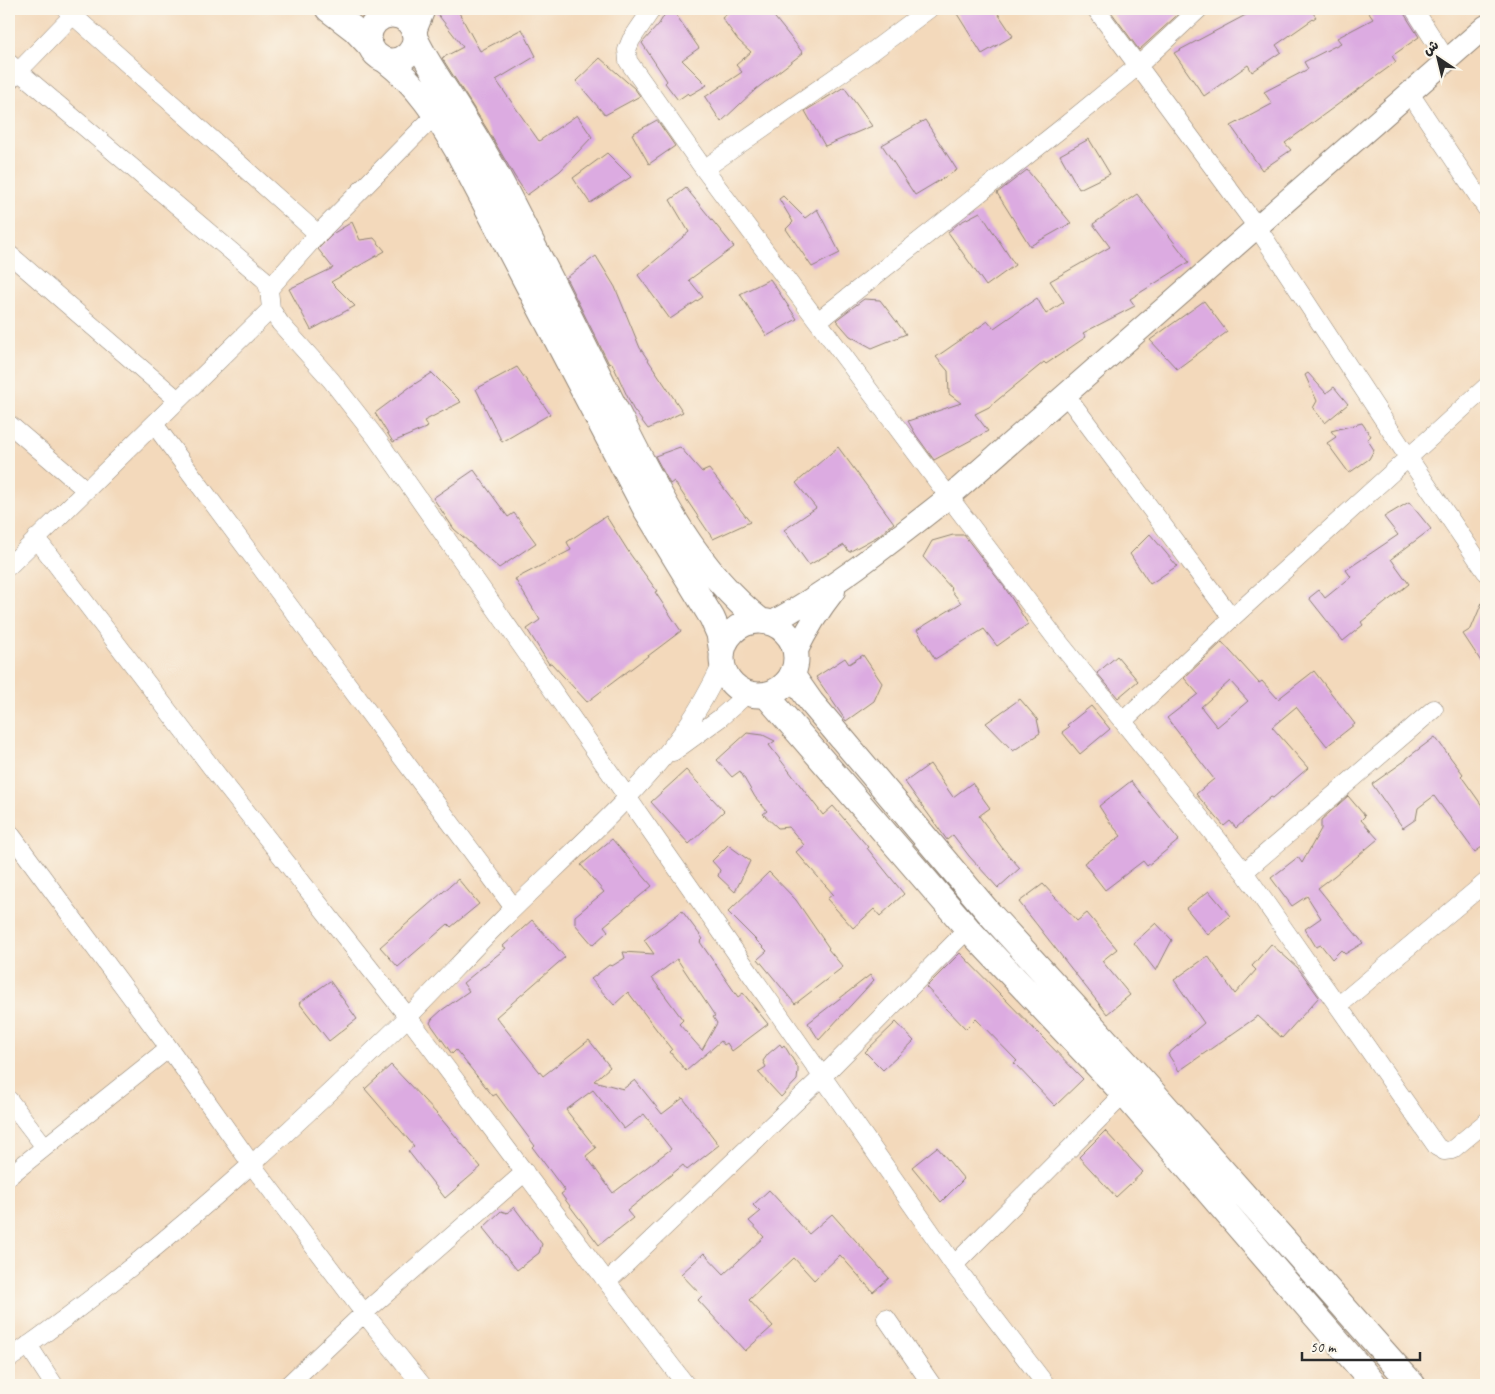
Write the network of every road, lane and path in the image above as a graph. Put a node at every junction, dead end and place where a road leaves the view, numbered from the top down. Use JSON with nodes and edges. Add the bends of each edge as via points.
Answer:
{"nodes":[{"id":1,"x":328,"y":9,"type":"edge"},
{"id":2,"x":424,"y":9,"type":"edge"},
{"id":3,"x":652,"y":9,"type":"edge"},
{"id":4,"x":928,"y":9,"type":"edge"},
{"id":5,"x":1096,"y":9,"type":"edge"},
{"id":6,"x":1199,"y":9,"type":"edge"},
{"id":7,"x":1414,"y":9,"type":"edge"},
{"id":8,"x":73,"y":11,"type":"edge"},
{"id":9,"x":383,"y":13,"type":"edge"},
{"id":10,"x":1486,"y":26,"type":"edge"},
{"id":11,"x":414,"y":36,"type":"junction"},
{"id":12,"x":378,"y":53,"type":"junction"},
{"id":13,"x":1446,"y":59,"type":"junction"},
{"id":14,"x":1139,"y":65,"type":"junction"},
{"id":15,"x":12,"y":72,"type":"edge"},
{"id":16,"x":1409,"y":92,"type":"junction"},
{"id":17,"x":436,"y":114,"type":"junction"},
{"id":18,"x":704,"y":169,"type":"junction"},
{"id":19,"x":1486,"y":208,"type":"edge"},
{"id":20,"x":1257,"y":227,"type":"junction"},
{"id":21,"x":318,"y":234,"type":"junction"},
{"id":22,"x":9,"y":254,"type":"edge"},
{"id":23,"x":269,"y":288,"type":"junction"},
{"id":24,"x":271,"y":309,"type":"junction"},
{"id":25,"x":818,"y":322,"type":"junction"},
{"id":26,"x":1486,"y":387,"type":"edge"},
{"id":27,"x":1066,"y":395,"type":"junction"},
{"id":28,"x":178,"y":400,"type":"junction"},
{"id":29,"x":9,"y":424,"type":"edge"},
{"id":30,"x":154,"y":424,"type":"junction"},
{"id":31,"x":1408,"y":457,"type":"junction"},
{"id":32,"x":85,"y":489,"type":"junction"},
{"id":33,"x":949,"y":497,"type":"junction"},
{"id":34,"x":36,"y":538,"type":"junction"},
{"id":35,"x":9,"y":566,"type":"edge"},
{"id":36,"x":855,"y":571,"type":"junction"},
{"id":37,"x":1486,"y":572,"type":"edge"},
{"id":38,"x":734,"y":598,"type":"junction"},
{"id":39,"x":712,"y":618,"type":"junction"},
{"id":40,"x":1232,"y":618,"type":"junction"},
{"id":41,"x":766,"y":622,"type":"junction"},
{"id":42,"x":722,"y":658,"type":"junction"},
{"id":43,"x":794,"y":663,"type":"junction"},
{"id":44,"x":757,"y":694,"type":"junction"},
{"id":45,"x":811,"y":702,"type":"junction"},
{"id":46,"x":1434,"y":709,"type":"dead end"},
{"id":47,"x":789,"y":721,"type":"junction"},
{"id":48,"x":1124,"y":722,"type":"junction"},
{"id":49,"x":660,"y":760,"type":"junction"},
{"id":50,"x":627,"y":797,"type":"junction"},
{"id":51,"x":9,"y":832,"type":"edge"},
{"id":52,"x":1244,"y":872,"type":"junction"},
{"id":53,"x":1486,"y":882,"type":"edge"},
{"id":54,"x":514,"y":908,"type":"junction"},
{"id":55,"x":968,"y":930,"type":"junction"},
{"id":56,"x":1338,"y":1006,"type":"junction"},
{"id":57,"x":408,"y":1016,"type":"junction"},
{"id":58,"x":169,"y":1048,"type":"junction"},
{"id":59,"x":822,"y":1076,"type":"junction"},
{"id":60,"x":1124,"y":1094,"type":"junction"},
{"id":61,"x":9,"y":1100,"type":"edge"},
{"id":62,"x":1486,"y":1122,"type":"edge"},
{"id":63,"x":45,"y":1147,"type":"junction"},
{"id":64,"x":252,"y":1165,"type":"junction"},
{"id":65,"x":525,"y":1172,"type":"junction"},
{"id":66,"x":9,"y":1176,"type":"edge"},
{"id":67,"x":954,"y":1265,"type":"junction"},
{"id":68,"x":606,"y":1282,"type":"junction"},
{"id":69,"x":364,"y":1313,"type":"junction"},
{"id":70,"x":886,"y":1318,"type":"dead end"},
{"id":71,"x":28,"y":1345,"type":"junction"},
{"id":72,"x":9,"y":1359,"type":"edge"},
{"id":73,"x":54,"y":1385,"type":"edge"},
{"id":74,"x":288,"y":1385,"type":"edge"},
{"id":75,"x":422,"y":1385,"type":"edge"},
{"id":76,"x":686,"y":1385,"type":"edge"},
{"id":77,"x":932,"y":1385,"type":"edge"},
{"id":78,"x":1046,"y":1385,"type":"edge"},
{"id":79,"x":1375,"y":1385,"type":"edge"},
{"id":80,"x":1413,"y":1385,"type":"edge"}],
"edges":[{"from":1,"to":12,"type":"main road"},
{"from":2,"to":11,"type":"street"},
{"from":3,"to":18,"type":"street","via":[[630,40],[628,61]]},
{"from":4,"to":18,"type":"street"},
{"from":5,"to":14,"type":"street"},
{"from":6,"to":14,"type":"street"},
{"from":7,"to":13,"type":"street"},
{"from":8,"to":15,"type":"street"},
{"from":8,"to":21,"type":"street"},
{"from":9,"to":11,"type":"main road","via":[[407,21]]},
{"from":9,"to":12,"type":"main road","via":[[369,33]]},
{"from":10,"to":13,"type":"street"},
{"from":11,"to":12,"type":"main road","via":[[413,46],[401,58],[393,60]]},
{"from":11,"to":38,"type":"main road","via":[[477,138],[662,500],[694,548]]},
{"from":12,"to":17,"type":"main road","via":[[413,84]]},
{"from":13,"to":16,"type":"street"},
{"from":14,"to":20,"type":"street"},
{"from":14,"to":25,"type":"street"},
{"from":15,"to":23,"type":"street","via":[[258,273]]},
{"from":16,"to":19,"type":"street"},
{"from":16,"to":20,"type":"street"},
{"from":17,"to":21,"type":"street"},
{"from":17,"to":39,"type":"main road","via":[[646,510]]},
{"from":18,"to":25,"type":"street"},
{"from":20,"to":27,"type":"street"},
{"from":20,"to":31,"type":"street"},
{"from":21,"to":23,"type":"street"},
{"from":22,"to":28,"type":"street"},
{"from":23,"to":24,"type":"street"},
{"from":24,"to":28,"type":"street"},
{"from":24,"to":50,"type":"street","via":[[377,439]]},
{"from":25,"to":33,"type":"street"},
{"from":26,"to":31,"type":"street"},
{"from":27,"to":33,"type":"street"},
{"from":27,"to":40,"type":"street"},
{"from":28,"to":30,"type":"street"},
{"from":29,"to":32,"type":"street"},
{"from":30,"to":32,"type":"street"},
{"from":30,"to":54,"type":"street"},
{"from":31,"to":37,"type":"street"},
{"from":31,"to":40,"type":"street"},
{"from":32,"to":34,"type":"street"},
{"from":33,"to":36,"type":"street"},
{"from":33,"to":48,"type":"street"},
{"from":34,"to":35,"type":"street"},
{"from":34,"to":57,"type":"street"},
{"from":36,"to":41,"type":"street","via":[[814,598]]},
{"from":36,"to":43,"type":"street","via":[[820,608],[807,629]]},
{"from":38,"to":39,"type":"main road","via":[[725,610]]},
{"from":38,"to":41,"type":"main road"},
{"from":39,"to":42,"type":"main road","via":[[719,634]]},
{"from":40,"to":48,"type":"street"},
{"from":41,"to":42,"type":"main road","via":[[740,626],[726,642]]},
{"from":41,"to":43,"type":"main road","via":[[788,634]]},
{"from":42,"to":44,"type":"main road","via":[[727,677],[736,687]]},
{"from":42,"to":49,"type":"street","via":[[705,698]]},
{"from":43,"to":44,"type":"main road","via":[[786,684],[776,691]]},
{"from":43,"to":45,"type":"main road"},
{"from":44,"to":47,"type":"main road"},
{"from":44,"to":49,"type":"street"},
{"from":45,"to":47,"type":"main road","via":[[797,703],[789,714]]},
{"from":45,"to":80,"type":"main road","via":[[990,914]]},
{"from":46,"to":52,"type":"street"},
{"from":47,"to":55,"type":"main road"},
{"from":48,"to":52,"type":"street"},
{"from":49,"to":50,"type":"street"},
{"from":50,"to":54,"type":"street"},
{"from":50,"to":59,"type":"street"},
{"from":51,"to":58,"type":"street"},
{"from":52,"to":56,"type":"street"},
{"from":53,"to":56,"type":"street"},
{"from":54,"to":57,"type":"street"},
{"from":55,"to":59,"type":"street"},
{"from":55,"to":60,"type":"main road"},
{"from":56,"to":62,"type":"street","via":[[1437,1147],[1444,1151],[1452,1150]]},
{"from":57,"to":64,"type":"street"},
{"from":57,"to":65,"type":"street"},
{"from":58,"to":63,"type":"street"},
{"from":58,"to":64,"type":"street"},
{"from":59,"to":67,"type":"street"},
{"from":59,"to":68,"type":"street"},
{"from":60,"to":67,"type":"street"},
{"from":60,"to":79,"type":"main road"},
{"from":61,"to":63,"type":"street"},
{"from":63,"to":66,"type":"street"},
{"from":64,"to":69,"type":"street"},
{"from":64,"to":71,"type":"street","via":[[152,1252]]},
{"from":65,"to":68,"type":"street"},
{"from":65,"to":69,"type":"street"},
{"from":67,"to":78,"type":"street"},
{"from":68,"to":76,"type":"street"},
{"from":69,"to":74,"type":"street"},
{"from":69,"to":75,"type":"street"},
{"from":70,"to":77,"type":"street"},
{"from":71,"to":72,"type":"street"},
{"from":71,"to":73,"type":"street"}]}
